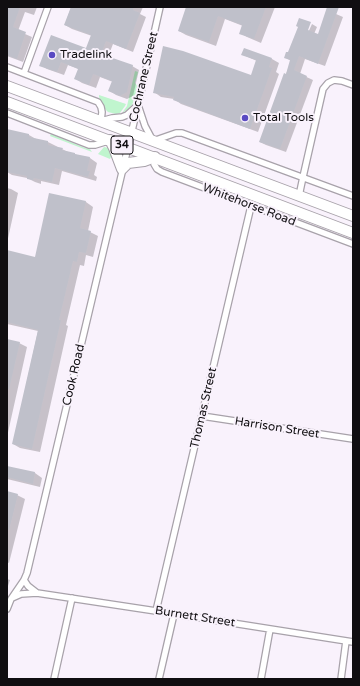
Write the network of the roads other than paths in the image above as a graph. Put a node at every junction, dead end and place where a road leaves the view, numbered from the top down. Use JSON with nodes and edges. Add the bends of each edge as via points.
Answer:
{"nodes":[{"id":1,"x":48,"y":7,"type":"edge"},
{"id":2,"x":160,"y":7,"type":"edge"},
{"id":3,"x":7,"y":67,"type":"edge"},
{"id":4,"x":24,"y":73,"type":"junction"},
{"id":5,"x":353,"y":85,"type":"edge"},
{"id":6,"x":7,"y":86,"type":"edge"},
{"id":7,"x":7,"y":102,"type":"edge"},
{"id":8,"x":138,"y":105,"type":"junction"},
{"id":9,"x":7,"y":113,"type":"edge"},
{"id":10,"x":100,"y":121,"type":"junction"},
{"id":11,"x":131,"y":133,"type":"junction"},
{"id":12,"x":110,"y":140,"type":"junction"},
{"id":13,"x":153,"y":141,"type":"junction"},
{"id":14,"x":127,"y":147,"type":"junction"},
{"id":15,"x":155,"y":157,"type":"junction"},
{"id":16,"x":122,"y":169,"type":"junction"},
{"id":17,"x":303,"y":177,"type":"junction"},
{"id":18,"x":299,"y":196,"type":"junction"},
{"id":19,"x":353,"y":196,"type":"edge"},
{"id":20,"x":251,"y":206,"type":"junction"},
{"id":21,"x":353,"y":216,"type":"edge"},
{"id":22,"x":353,"y":233,"type":"edge"},
{"id":23,"x":353,"y":244,"type":"edge"},
{"id":24,"x":202,"y":416,"type":"junction"},
{"id":25,"x":353,"y":439,"type":"edge"},
{"id":26,"x":24,"y":580,"type":"junction"},
{"id":27,"x":37,"y":593,"type":"junction"},
{"id":28,"x":72,"y":598,"type":"junction"},
{"id":29,"x":11,"y":599,"type":"junction"},
{"id":30,"x":7,"y":610,"type":"edge"},
{"id":31,"x":156,"y":611,"type":"junction"},
{"id":32,"x":174,"y":614,"type":"junction"},
{"id":33,"x":270,"y":629,"type":"junction"},
{"id":34,"x":346,"y":641,"type":"junction"},
{"id":35,"x":353,"y":642,"type":"edge"},
{"id":36,"x":54,"y":679,"type":"edge"},
{"id":37,"x":159,"y":679,"type":"edge"},
{"id":38,"x":261,"y":679,"type":"edge"},
{"id":39,"x":341,"y":679,"type":"edge"}],
"edges":[{"from":1,"to":4,"type":"street"},
{"from":2,"to":8,"type":"street","name":"Cochrane Street"},
{"from":3,"to":4,"type":"street"},
{"from":4,"to":10,"type":"street","via":[[98,102],[102,112]]},
{"from":5,"to":17,"type":"street","via":[[334,80],[324,86]]},
{"from":6,"to":10,"type":"highway","number":"34"},
{"from":7,"to":12,"type":"highway","name":"Whitehorse Road","number":"34"},
{"from":8,"to":10,"type":"street","via":[[127,115]]},
{"from":8,"to":11,"type":"street","name":"Cochrane Street"},
{"from":8,"to":13,"type":"street"},
{"from":9,"to":12,"type":"street","via":[[89,145]]},
{"from":10,"to":11,"type":"highway","number":"34"},
{"from":11,"to":13,"type":"highway","number":"34"},
{"from":11,"to":14,"type":"street","name":"Cochrane Street"},
{"from":12,"to":14,"type":"highway","name":"Whitehorse Road","number":"34"},
{"from":12,"to":16,"type":"highway"},
{"from":13,"to":17,"type":"street","via":[[182,133]]},
{"from":13,"to":18,"type":"highway","number":"34"},
{"from":14,"to":15,"type":"highway","name":"Whitehorse Road","number":"34"},
{"from":14,"to":16,"type":"street","name":"Cook Road"},
{"from":15,"to":16,"type":"highway","via":[[128,163]]},
{"from":15,"to":20,"type":"street","name":"Whitehorse Road","via":[[154,164],[162,172]]},
{"from":15,"to":22,"type":"highway","name":"Whitehorse Road","number":"34"},
{"from":16,"to":26,"type":"street","name":"Cook Road"},
{"from":17,"to":18,"type":"street"},
{"from":17,"to":19,"type":"street"},
{"from":18,"to":21,"type":"highway","number":"34"},
{"from":20,"to":23,"type":"street","name":"Whitehorse Road"},
{"from":20,"to":24,"type":"street","name":"Thomas Street"},
{"from":24,"to":25,"type":"street","name":"Harrison Street"},
{"from":24,"to":31,"type":"street","name":"Thomas Street"},
{"from":26,"to":27,"type":"street"},
{"from":26,"to":29,"type":"street","name":"Cook Road"},
{"from":27,"to":28,"type":"street","name":"Burnett Street"},
{"from":27,"to":29,"type":"street","name":"Burnett Street","via":[[21,594]]},
{"from":28,"to":31,"type":"street","name":"Burnett Street"},
{"from":28,"to":36,"type":"street"},
{"from":29,"to":30,"type":"street","name":"Cook Road"},
{"from":31,"to":32,"type":"street","name":"Burnett Street"},
{"from":32,"to":33,"type":"street","name":"Burnett Street"},
{"from":32,"to":37,"type":"street"},
{"from":33,"to":34,"type":"street","name":"Burnett Street"},
{"from":33,"to":38,"type":"street"},
{"from":34,"to":35,"type":"street","name":"Burnett Street"},
{"from":34,"to":39,"type":"street"}]}
